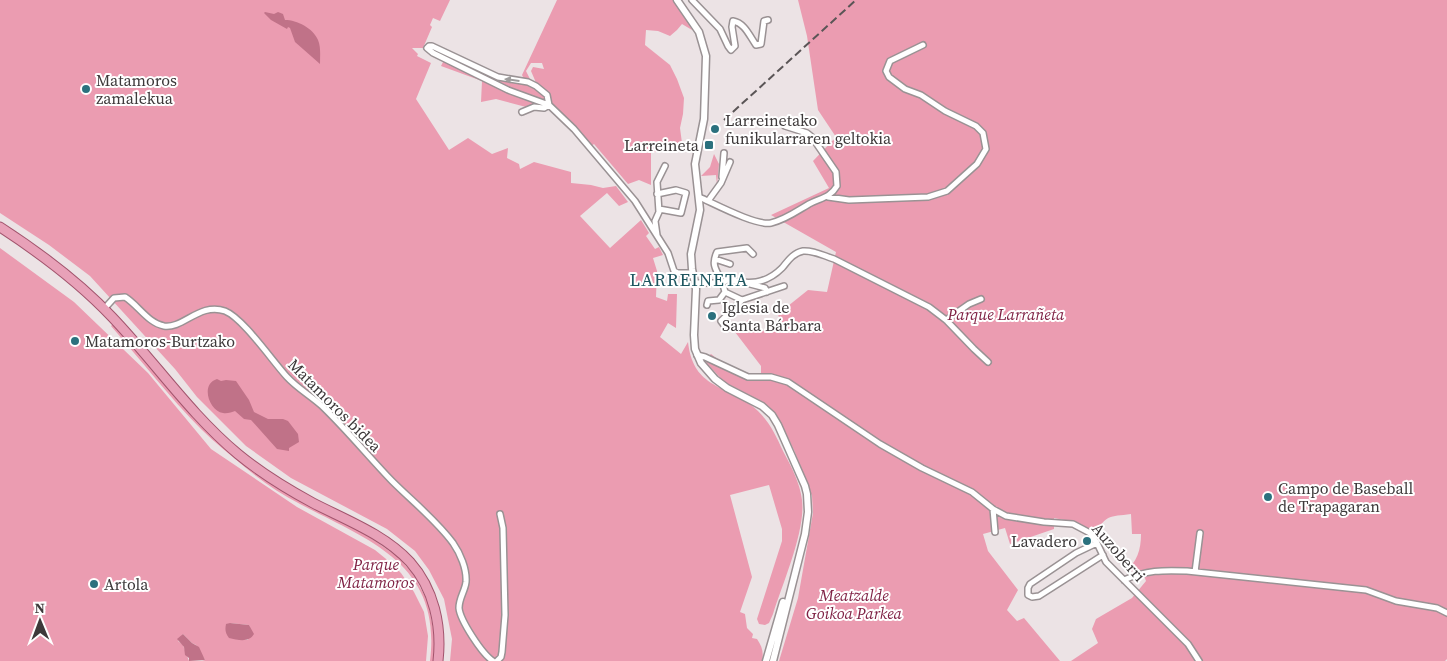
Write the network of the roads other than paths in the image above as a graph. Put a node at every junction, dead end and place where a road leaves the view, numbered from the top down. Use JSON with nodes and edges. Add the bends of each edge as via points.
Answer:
{"nodes":[{"id":1,"x":677,"y":0,"type":"edge"},
{"id":2,"x":692,"y":0,"type":"edge"},
{"id":3,"x":768,"y":20,"type":"dead end"},
{"id":4,"x":923,"y":45,"type":"dead end"},
{"id":5,"x":550,"y":104,"type":"junction"},
{"id":6,"x":522,"y":112,"type":"dead end"},
{"id":7,"x":785,"y":126,"type":"dead end"},
{"id":8,"x":724,"y":153,"type":"dead end"},
{"id":9,"x":730,"y":162,"type":"dead end"},
{"id":10,"x":665,"y":166,"type":"dead end"},
{"id":11,"x":721,"y":183,"type":"junction"},
{"id":12,"x":657,"y":194,"type":"junction"},
{"id":13,"x":699,"y":197,"type":"junction"},
{"id":14,"x":828,"y":197,"type":"junction"},
{"id":15,"x":708,"y":201,"type":"junction"},
{"id":16,"x":659,"y":209,"type":"junction"},
{"id":17,"x":0,"y":227,"type":"edge"},
{"id":18,"x":657,"y":236,"type":"junction"},
{"id":19,"x":753,"y":254,"type":"dead end"},
{"id":20,"x":715,"y":259,"type":"junction"},
{"id":21,"x":730,"y":264,"type":"dead end"},
{"id":22,"x":693,"y":273,"type":"junction"},
{"id":23,"x":695,"y":283,"type":"junction"},
{"id":24,"x":722,"y":283,"type":"junction"},
{"id":25,"x":748,"y":284,"type":"junction"},
{"id":26,"x":784,"y":286,"type":"dead end"},
{"id":27,"x":725,"y":292,"type":"junction"},
{"id":28,"x":767,"y":292,"type":"junction"},
{"id":29,"x":981,"y":299,"type":"dead end"},
{"id":30,"x":742,"y":300,"type":"junction"},
{"id":31,"x":707,"y":305,"type":"dead end"},
{"id":32,"x":104,"y":309,"type":"junction"},
{"id":33,"x":946,"y":320,"type":"junction"},
{"id":34,"x":724,"y":325,"type":"dead end"},
{"id":35,"x":697,"y":355,"type":"junction"},
{"id":36,"x":988,"y":362,"type":"dead end"},
{"id":37,"x":993,"y":509,"type":"junction"},
{"id":38,"x":500,"y":514,"type":"dead end"},
{"id":39,"x":995,"y":532,"type":"dead end"},
{"id":40,"x":1200,"y":533,"type":"dead end"},
{"id":41,"x":1097,"y":543,"type":"junction"},
{"id":42,"x":800,"y":553,"type":"junction"},
{"id":43,"x":1103,"y":555,"type":"junction"},
{"id":44,"x":1195,"y":572,"type":"junction"},
{"id":45,"x":1124,"y":580,"type":"junction"},
{"id":46,"x":1447,"y":613,"type":"edge"},
{"id":47,"x":438,"y":661,"type":"edge"},
{"id":48,"x":493,"y":661,"type":"edge"},
{"id":49,"x":497,"y":661,"type":"edge"},
{"id":50,"x":766,"y":661,"type":"edge"},
{"id":51,"x":773,"y":661,"type":"edge"},
{"id":52,"x":1199,"y":661,"type":"edge"}],
"edges":[{"from":1,"to":13,"type":"street","via":[[699,32],[705,48],[705,98],[695,164]]},
{"from":2,"to":3,"type":"street","via":[[720,30],[731,50],[735,46],[733,20],[739,22],[756,45],[761,44],[764,22]]},
{"from":4,"to":14,"type":"street","via":[[890,61],[886,71],[905,89],[922,95],[983,132],[986,149],[977,164],[947,191],[928,197],[849,200]]},
{"from":5,"to":5,"type":"street","one_way":true,"via":[[547,95],[528,82],[498,77],[432,46],[427,48],[508,90]]},
{"from":5,"to":6,"type":"street"},
{"from":5,"to":18,"type":"street","via":[[635,201]]},
{"from":7,"to":14,"type":"street","via":[[812,137],[836,172],[837,186]]},
{"from":8,"to":11,"type":"street"},
{"from":9,"to":11,"type":"street"},
{"from":10,"to":12,"type":"street","via":[[658,177]]},
{"from":11,"to":15,"type":"street"},
{"from":12,"to":16,"type":"street"},
{"from":12,"to":16,"type":"street","via":[[676,190],[686,193],[681,213]]},
{"from":13,"to":15,"type":"street"},
{"from":13,"to":22,"type":"street","via":[[700,210],[692,248]]},
{"from":14,"to":15,"type":"street","via":[[769,224],[746,218]]},
{"from":16,"to":18,"type":"street"},
{"from":17,"to":32,"type":"main road","via":[[64,273]]},
{"from":18,"to":22,"type":"street","via":[[668,252],[674,270]]},
{"from":19,"to":20,"type":"street","via":[[740,246],[720,250]]},
{"from":20,"to":21,"type":"street"},
{"from":20,"to":24,"type":"street","via":[[715,272]]},
{"from":22,"to":23,"type":"street"},
{"from":23,"to":24,"type":"street"},
{"from":23,"to":35,"type":"street"},
{"from":24,"to":25,"type":"street","via":[[727,280]]},
{"from":24,"to":27,"type":"street"},
{"from":25,"to":28,"type":"street","via":[[765,288]]},
{"from":25,"to":33,"type":"street","via":[[773,276],[797,253],[812,252],[834,259],[918,301]]},
{"from":26,"to":28,"type":"street"},
{"from":27,"to":30,"type":"street"},
{"from":27,"to":31,"type":"street","via":[[719,300],[708,301]]},
{"from":28,"to":30,"type":"street"},
{"from":29,"to":33,"type":"street"},
{"from":30,"to":34,"type":"street","via":[[721,322]]},
{"from":32,"to":47,"type":"main road","via":[[189,406],[236,452],[286,488],[384,540],[410,562],[422,579],[436,615]]},
{"from":32,"to":48,"type":"street","name":"Matamoros bidea","via":[[114,298],[125,297],[154,322],[164,326],[175,325],[197,313],[216,310],[226,311],[239,322],[287,378],[348,432],[454,544],[464,566],[466,583],[460,596],[460,616],[480,648]]},
{"from":33,"to":36,"type":"street"},
{"from":35,"to":37,"type":"street","name":"Auzoberri","via":[[748,377],[771,377],[788,382],[880,444],[972,492]]},
{"from":35,"to":42,"type":"street","via":[[715,379],[762,406],[778,425],[807,494],[807,521]]},
{"from":37,"to":39,"type":"street"},
{"from":37,"to":41,"type":"street","name":"Auzoberri","via":[[1020,519],[1073,524],[1090,533]]},
{"from":38,"to":49,"type":"street","via":[[505,615],[502,652]]},
{"from":40,"to":44,"type":"street"},
{"from":41,"to":43,"type":"street","name":"Auzoberri"},
{"from":41,"to":43,"type":"street","via":[[1030,584],[1028,595],[1040,596]]},
{"from":42,"to":50,"type":"street"},
{"from":42,"to":51,"type":"street"},
{"from":43,"to":45,"type":"street","name":"Auzoberri"},
{"from":44,"to":45,"type":"street","via":[[1157,570]]},
{"from":44,"to":46,"type":"street","via":[[1366,590]]},
{"from":45,"to":52,"type":"street","name":"Auzoberri","via":[[1184,639]]}]}
